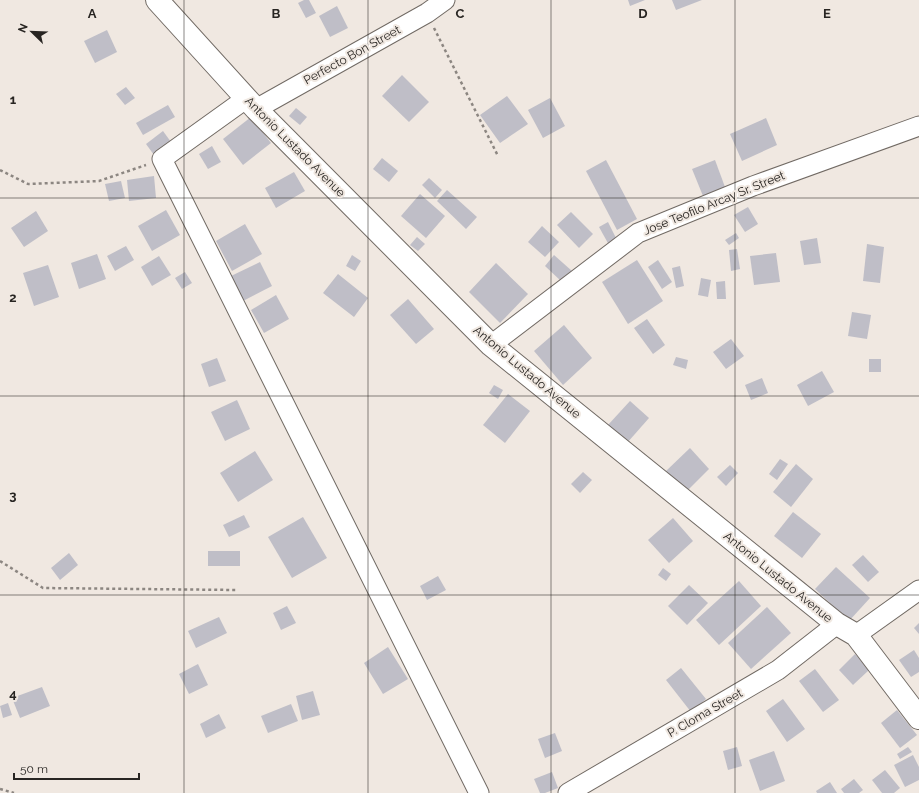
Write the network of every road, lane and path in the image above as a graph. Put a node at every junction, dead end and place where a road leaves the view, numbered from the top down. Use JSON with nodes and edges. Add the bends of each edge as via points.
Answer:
{"nodes":[{"id":1,"x":157,"y":0,"type":"edge"},
{"id":2,"x":445,"y":0,"type":"edge"},
{"id":3,"x":427,"y":13,"type":"junction"},
{"id":4,"x":252,"y":104,"type":"junction"},
{"id":5,"x":919,"y":126,"type":"edge"},
{"id":6,"x":498,"y":156,"type":"dead end"},
{"id":7,"x":162,"y":159,"type":"junction"},
{"id":8,"x":0,"y":170,"type":"edge"},
{"id":9,"x":491,"y":345,"type":"junction"},
{"id":10,"x":0,"y":561,"type":"edge"},
{"id":11,"x":237,"y":590,"type":"dead end"},
{"id":12,"x":919,"y":590,"type":"edge"},
{"id":13,"x":837,"y":624,"type":"junction"},
{"id":14,"x":856,"y":635,"type":"junction"},
{"id":15,"x":919,"y":718,"type":"edge"},
{"id":16,"x":0,"y":789,"type":"edge"},
{"id":17,"x":14,"y":793,"type":"edge"},
{"id":18,"x":478,"y":793,"type":"edge"},
{"id":19,"x":568,"y":793,"type":"edge"}],
"edges":[{"from":1,"to":4,"type":"street","name":"Antonio Lustado Avenue"},
{"from":2,"to":3,"type":"street","name":"Perfecto Bon Street"},
{"from":3,"to":4,"type":"street","name":"Perfecto Bon Street"},
{"from":3,"to":6,"type":"path"},
{"from":4,"to":7,"type":"street","name":"Perfecto Bon Street"},
{"from":4,"to":9,"type":"street","name":"Antonio Lustado Avenue"},
{"from":5,"to":9,"type":"street","name":"Jose Teofilo Arcay Sr. Street","via":[[753,186],[638,233]]},
{"from":7,"to":8,"type":"path","via":[[99,181],[28,184]]},
{"from":7,"to":18,"type":"street"},
{"from":9,"to":13,"type":"street","name":"Antonio Lustado Avenue"},
{"from":10,"to":11,"type":"path","via":[[43,588]]},
{"from":12,"to":14,"type":"street"},
{"from":13,"to":14,"type":"street","name":"Antonio Lustado Avenue"},
{"from":13,"to":19,"type":"street","name":"P. Cloma Street","via":[[778,670]]},
{"from":14,"to":15,"type":"street","name":"Antonio Lustado Avenue"},
{"from":16,"to":17,"type":"path"}]}
